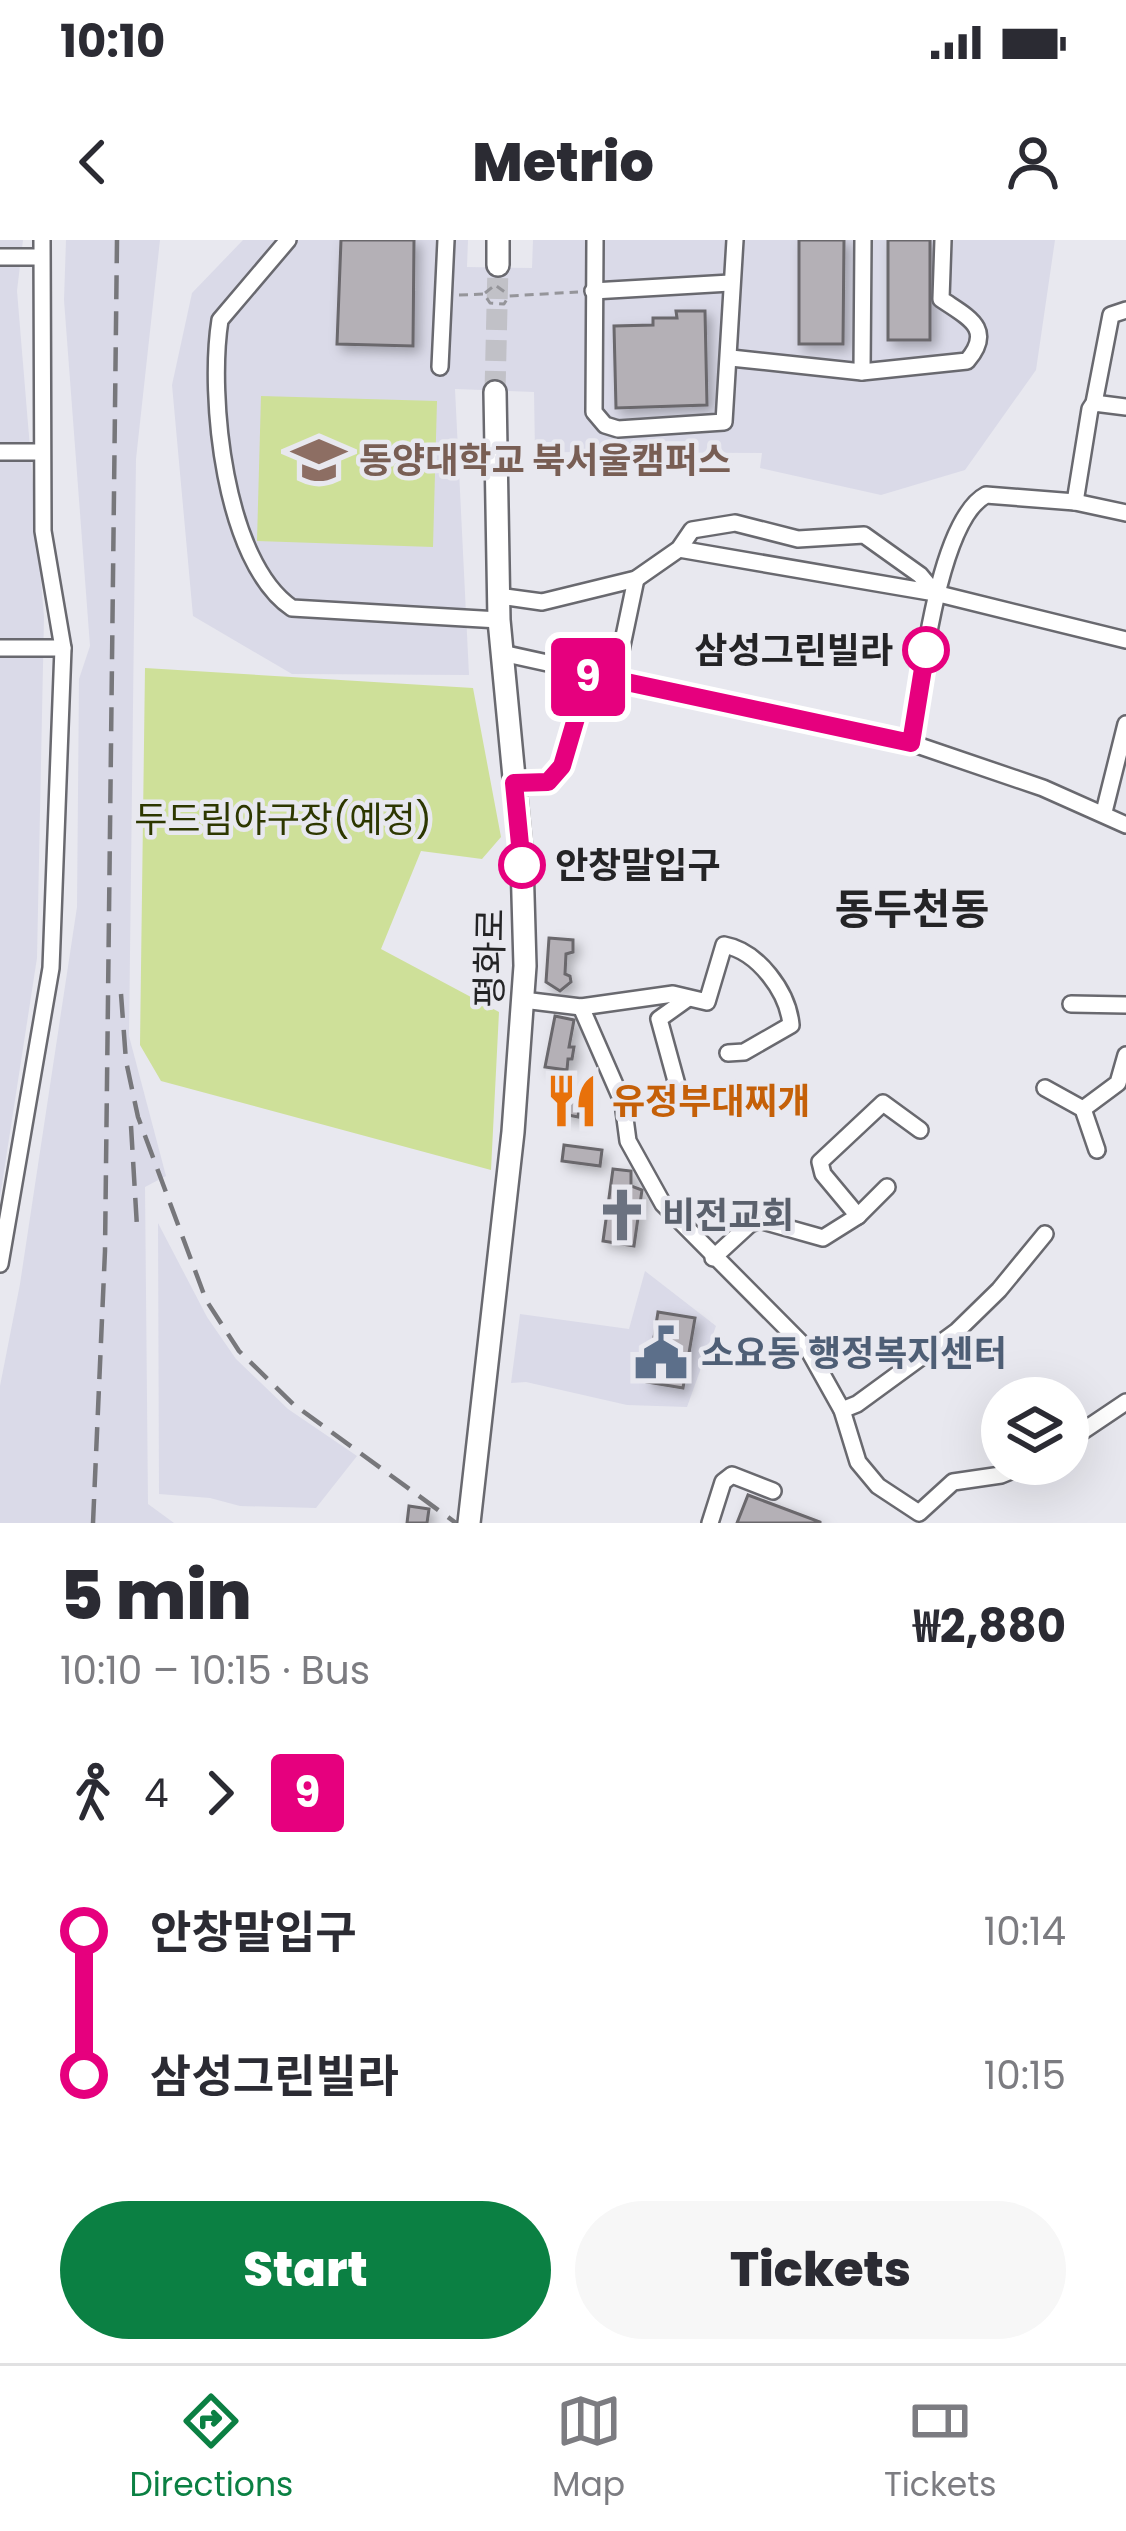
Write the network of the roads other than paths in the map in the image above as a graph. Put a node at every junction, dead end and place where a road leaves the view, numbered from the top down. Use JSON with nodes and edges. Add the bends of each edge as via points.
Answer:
{"nodes":[{"id":1,"x":288,"y":240,"type":"edge"},
{"id":2,"x":446,"y":240,"type":"edge"},
{"id":3,"x":498,"y":240,"type":"edge"},
{"id":4,"x":596,"y":240,"type":"edge"},
{"id":5,"x":735,"y":240,"type":"edge"},
{"id":6,"x":863,"y":240,"type":"edge"},
{"id":7,"x":944,"y":240,"type":"edge"},
{"id":8,"x":41,"y":249,"type":"edge"},
{"id":9,"x":0,"y":256,"type":"edge"},
{"id":10,"x":498,"y":266,"type":"tunnel mouth"},
{"id":11,"x":730,"y":283,"type":"junction"},
{"id":12,"x":593,"y":291,"type":"junction"},
{"id":13,"x":1126,"y":310,"type":"edge"},
{"id":14,"x":731,"y":358,"type":"junction"},
{"id":15,"x":440,"y":367,"type":"dead end"},
{"id":16,"x":862,"y":371,"type":"junction"},
{"id":17,"x":495,"y":392,"type":"tunnel mouth"},
{"id":18,"x":1094,"y":403,"type":"junction"},
{"id":19,"x":1126,"y":407,"type":"edge"},
{"id":20,"x":0,"y":452,"type":"edge"},
{"id":21,"x":42,"y":452,"type":"junction"},
{"id":22,"x":1075,"y":502,"type":"junction"},
{"id":23,"x":1126,"y":513,"type":"edge"},
{"id":24,"x":679,"y":549,"type":"junction"},
{"id":25,"x":636,"y":579,"type":"junction"},
{"id":26,"x":935,"y":593,"type":"junction"},
{"id":27,"x":499,"y":596,"type":"junction"},
{"id":28,"x":500,"y":620,"type":"junction"},
{"id":29,"x":1126,"y":640,"type":"edge"},
{"id":30,"x":0,"y":648,"type":"edge"},
{"id":31,"x":63,"y":648,"type":"junction"},
{"id":32,"x":502,"y":653,"type":"junction"},
{"id":33,"x":589,"y":674,"type":"junction"},
{"id":34,"x":615,"y":679,"type":"junction"},
{"id":35,"x":1126,"y":724,"type":"edge"},
{"id":36,"x":911,"y":743,"type":"junction"},
{"id":37,"x":514,"y":783,"type":"junction"},
{"id":38,"x":1104,"y":812,"type":"junction"},
{"id":39,"x":1126,"y":825,"type":"edge"},
{"id":40,"x":687,"y":999,"type":"junction"},
{"id":41,"x":523,"y":1000,"type":"junction"},
{"id":42,"x":1071,"y":1004,"type":"dead end"},
{"id":43,"x":1126,"y":1005,"type":"edge"},
{"id":44,"x":581,"y":1006,"type":"junction"},
{"id":45,"x":728,"y":1053,"type":"dead end"},
{"id":46,"x":1126,"y":1054,"type":"edge"},
{"id":47,"x":1045,"y":1088,"type":"dead end"},
{"id":48,"x":679,"y":1092,"type":"dead end"},
{"id":49,"x":1084,"y":1109,"type":"junction"},
{"id":50,"x":920,"y":1130,"type":"dead end"},
{"id":51,"x":1097,"y":1150,"type":"dead end"},
{"id":52,"x":886,"y":1187,"type":"dead end"},
{"id":53,"x":858,"y":1216,"type":"junction"},
{"id":54,"x":4,"y":1222,"type":"edge"},
{"id":55,"x":1045,"y":1234,"type":"dead end"},
{"id":56,"x":713,"y":1258,"type":"junction"},
{"id":57,"x":0,"y":1264,"type":"edge"},
{"id":58,"x":1126,"y":1402,"type":"edge"},
{"id":59,"x":842,"y":1410,"type":"junction"},
{"id":60,"x":1089,"y":1427,"type":"edge"},
{"id":61,"x":981,"y":1478,"type":"edge"},
{"id":62,"x":773,"y":1491,"type":"dead end"},
{"id":63,"x":469,"y":1523,"type":"edge"},
{"id":64,"x":710,"y":1523,"type":"edge"}],
"edges":[{"from":1,"to":28,"type":"street","via":[[220,320],[218,335],[230,502],[260,577],[292,608]]},
{"from":2,"to":15,"type":"street"},
{"from":3,"to":10,"type":"main road"},
{"from":4,"to":12,"type":"street"},
{"from":5,"to":11,"type":"street"},
{"from":6,"to":16,"type":"street"},
{"from":7,"to":16,"type":"street","via":[[941,299],[975,323],[978,348],[967,361]]},
{"from":8,"to":9,"type":"street"},
{"from":8,"to":21,"type":"street"},
{"from":11,"to":12,"type":"street"},
{"from":11,"to":14,"type":"street"},
{"from":12,"to":14,"type":"street","via":[[594,412],[605,425],[724,422]]},
{"from":13,"to":18,"type":"street","via":[[1112,315]]},
{"from":14,"to":16,"type":"street"},
{"from":17,"to":27,"type":"main road","name":"평화로"},
{"from":18,"to":19,"type":"street"},
{"from":18,"to":22,"type":"street"},
{"from":20,"to":21,"type":"street"},
{"from":21,"to":31,"type":"street","via":[[44,531]]},
{"from":22,"to":23,"type":"street"},
{"from":22,"to":26,"type":"street","via":[[977,500]]},
{"from":24,"to":25,"type":"street"},
{"from":24,"to":26,"type":"street"},
{"from":24,"to":26,"type":"street","via":[[692,530],[734,523],[798,539],[864,536]]},
{"from":25,"to":27,"type":"street","via":[[542,602]]},
{"from":25,"to":34,"type":"street"},
{"from":26,"to":29,"type":"street"},
{"from":26,"to":36,"type":"street"},
{"from":27,"to":28,"type":"main road","name":"평화로"},
{"from":28,"to":32,"type":"main road","name":"평화로"},
{"from":30,"to":31,"type":"street"},
{"from":31,"to":54,"type":"street","via":[[51,968]]},
{"from":32,"to":33,"type":"street"},
{"from":32,"to":37,"type":"main road","name":"평화로"},
{"from":33,"to":34,"type":"street"},
{"from":33,"to":37,"type":"street","via":[[562,766],[548,782]]},
{"from":34,"to":36,"type":"street"},
{"from":35,"to":38,"type":"street"},
{"from":36,"to":38,"type":"street"},
{"from":37,"to":41,"type":"main road","name":"평화로"},
{"from":38,"to":39,"type":"street"},
{"from":40,"to":44,"type":"street"},
{"from":40,"to":45,"type":"street","via":[[707,1002],[724,945],[777,986],[791,1025]]},
{"from":40,"to":48,"type":"street","via":[[659,1018]]},
{"from":41,"to":44,"type":"street"},
{"from":41,"to":63,"type":"main road","name":"평화로"},
{"from":42,"to":43,"type":"street"},
{"from":44,"to":56,"type":"street","via":[[623,1103],[628,1141],[663,1204]]},
{"from":46,"to":49,"type":"street","via":[[1118,1083]]},
{"from":47,"to":49,"type":"street"},
{"from":49,"to":51,"type":"street"},
{"from":50,"to":53,"type":"street","via":[[883,1103],[820,1162]]},
{"from":52,"to":53,"type":"street"},
{"from":53,"to":56,"type":"street","via":[[823,1238],[759,1220]]},
{"from":54,"to":57,"type":"street"},
{"from":55,"to":59,"type":"street","via":[[957,1331]]},
{"from":56,"to":59,"type":"street","via":[[809,1351]]},
{"from":58,"to":60,"type":"street"},
{"from":59,"to":61,"type":"street","via":[[858,1462],[919,1513],[952,1482]]},
{"from":62,"to":64,"type":"street","via":[[732,1475]]}]}
